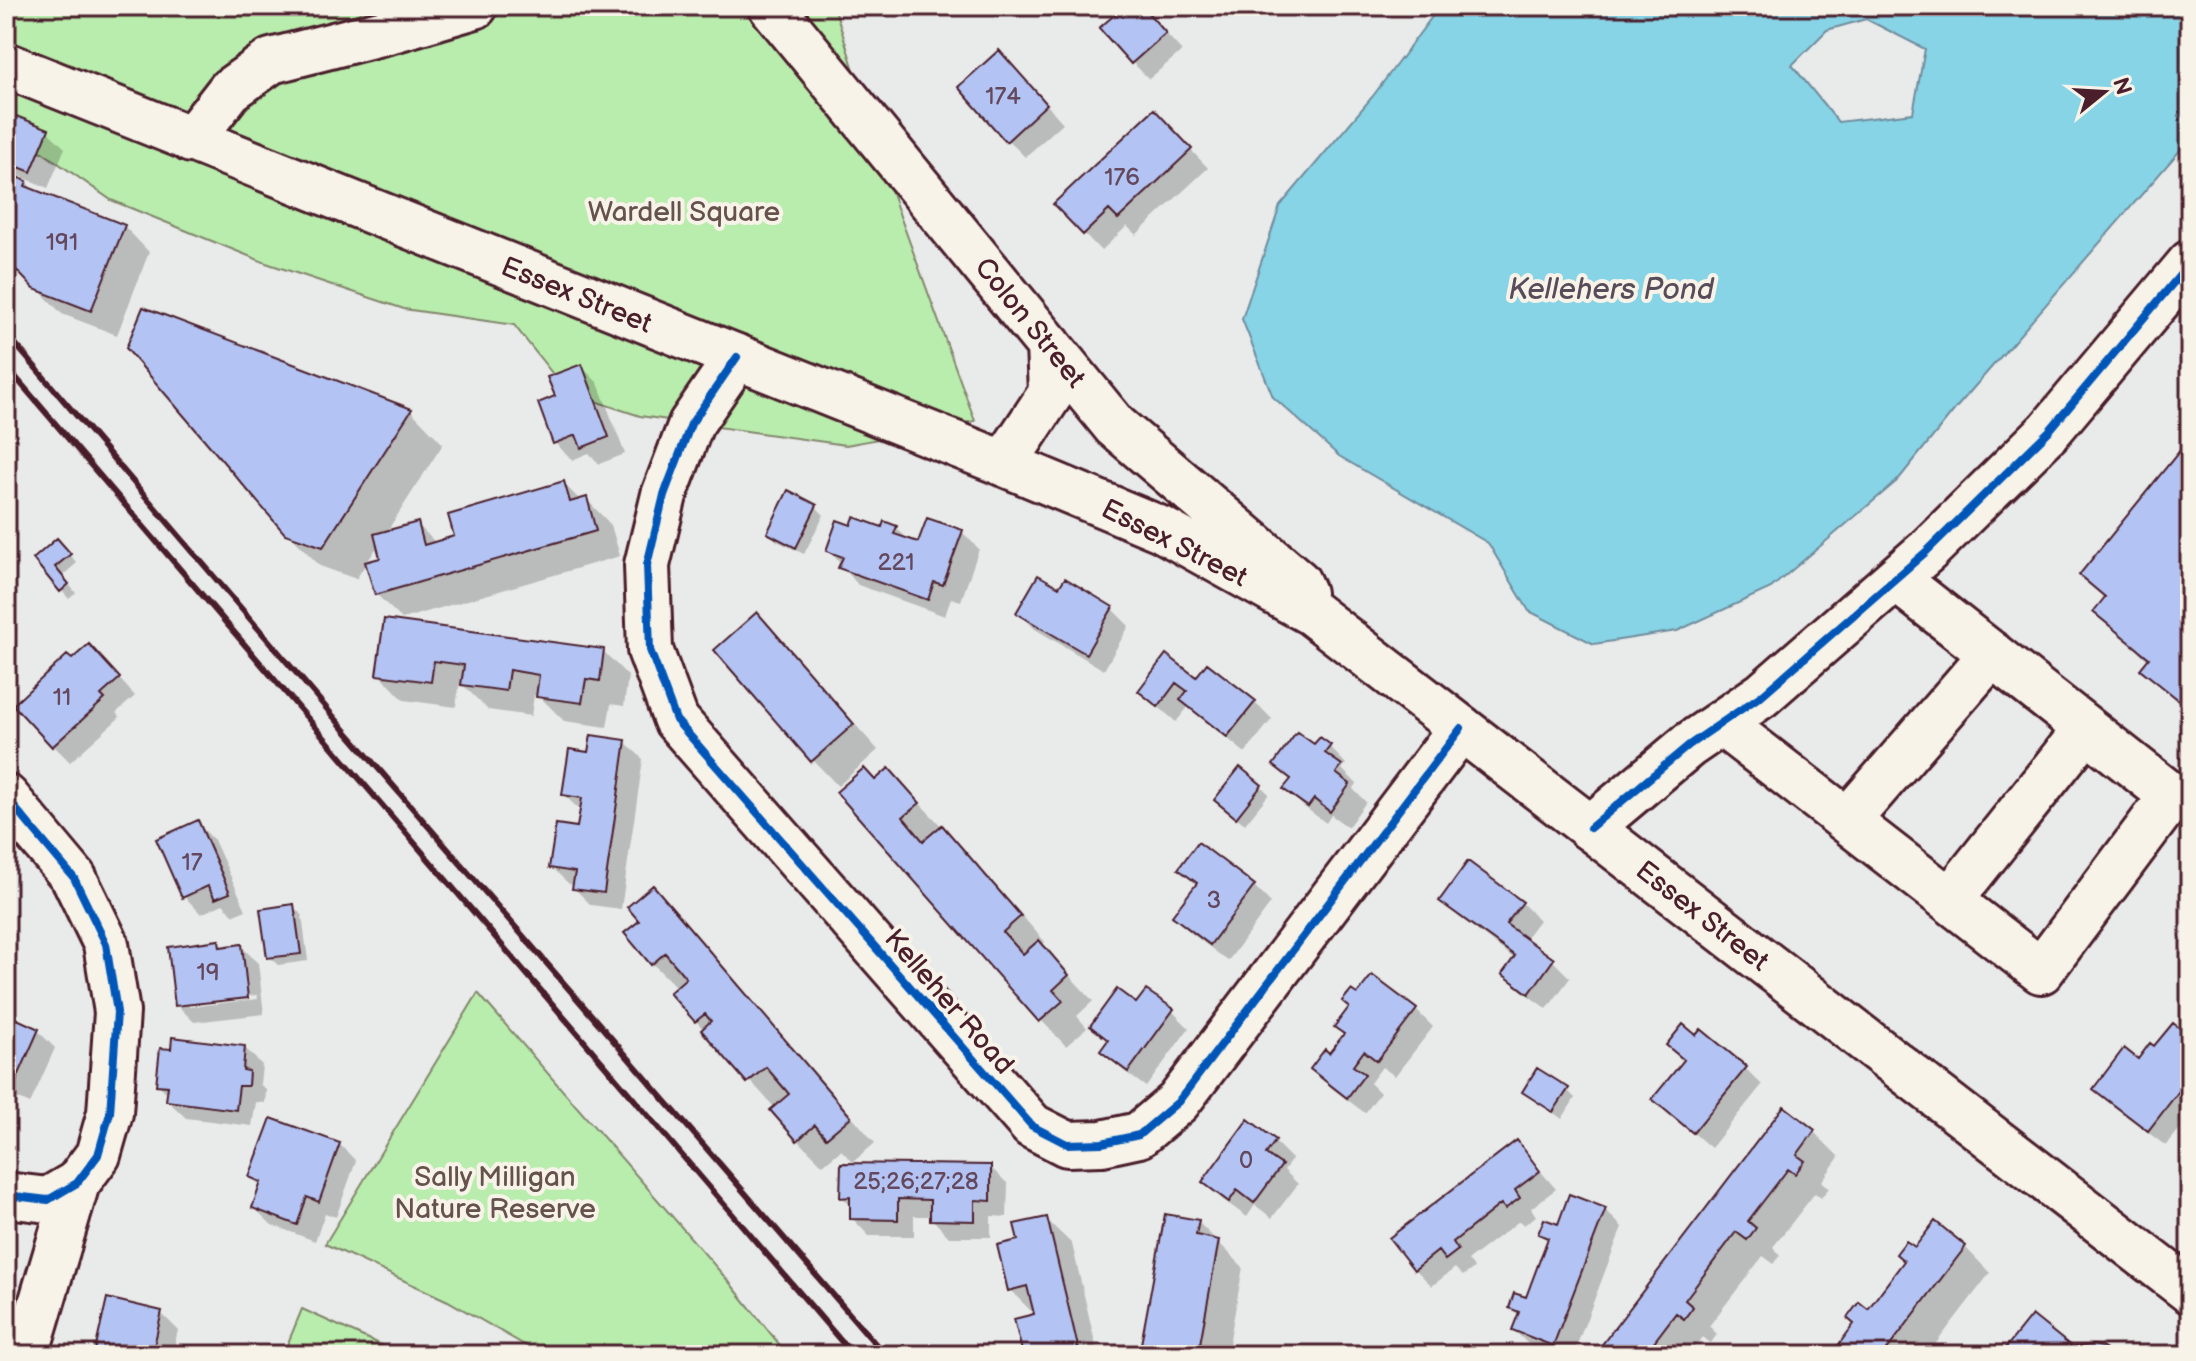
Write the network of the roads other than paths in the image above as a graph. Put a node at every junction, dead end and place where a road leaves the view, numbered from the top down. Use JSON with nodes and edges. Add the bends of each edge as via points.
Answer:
{"nodes":[{"id":1,"x":475,"y":6,"type":"edge"},
{"id":2,"x":771,"y":6,"type":"edge"},
{"id":3,"x":6,"y":65,"type":"edge"},
{"id":4,"x":191,"y":140,"type":"junction"},
{"id":5,"x":2190,"y":263,"type":"edge"},
{"id":6,"x":1049,"y":345,"type":"junction"},
{"id":7,"x":737,"y":357,"type":"junction"},
{"id":8,"x":1004,"y":464,"type":"junction"},
{"id":9,"x":1896,"y":579,"type":"junction"},
{"id":10,"x":1312,"y":613,"type":"junction"},
{"id":11,"x":1992,"y":654,"type":"junction"},
{"id":12,"x":1721,"y":723,"type":"junction"},
{"id":13,"x":1461,"y":728,"type":"junction"},
{"id":14,"x":2086,"y":729,"type":"junction"},
{"id":15,"x":6,"y":797,"type":"edge"},
{"id":16,"x":1848,"y":820,"type":"junction"},
{"id":17,"x":1590,"y":828,"type":"junction"},
{"id":18,"x":1950,"y":900,"type":"junction"},
{"id":19,"x":77,"y":1183,"type":"junction"},
{"id":20,"x":6,"y":1195,"type":"edge"},
{"id":21,"x":2190,"y":1291,"type":"edge"},
{"id":22,"x":26,"y":1355,"type":"edge"}],
"edges":[{"from":1,"to":4,"type":"main road","via":[[271,61],[230,90]]},
{"from":2,"to":6,"type":"main road","name":"Colon Street"},
{"from":3,"to":4,"type":"main road","name":"Essex Street"},
{"from":4,"to":7,"type":"main road","name":"Essex Street"},
{"from":5,"to":9,"type":"main road","via":[[2049,431]]},
{"from":6,"to":8,"type":"main road","via":[[1051,393]]},
{"from":6,"to":10,"type":"main road","name":"Colon Street","via":[[1115,426],[1298,582]]},
{"from":7,"to":8,"type":"main road","name":"Essex Street"},
{"from":7,"to":13,"type":"main road","name":"Kelleher Road","via":[[691,424],[664,495],[647,565],[650,650],[676,720],[1013,1106],[1032,1126],[1067,1144],[1139,1135],[1178,1102]]},
{"from":8,"to":10,"type":"main road","name":"Essex Street","via":[[1161,529]]},
{"from":9,"to":11,"type":"main road"},
{"from":9,"to":12,"type":"main road","via":[[1762,695]]},
{"from":10,"to":13,"type":"main road","name":"Essex Street"},
{"from":11,"to":14,"type":"main road"},
{"from":11,"to":16,"type":"main road"},
{"from":12,"to":16,"type":"main road"},
{"from":12,"to":17,"type":"main road"},
{"from":13,"to":17,"type":"main road","name":"Essex Street"},
{"from":14,"to":18,"type":"main road"},
{"from":14,"to":18,"type":"main road","via":[[2172,796],[2041,971]]},
{"from":15,"to":19,"type":"main road","via":[[74,878],[106,944],[117,1012],[110,1113],[98,1155]]},
{"from":16,"to":18,"type":"main road"},
{"from":17,"to":21,"type":"main road","name":"Essex Street"},
{"from":19,"to":20,"type":"main road","via":[[48,1200]]},
{"from":19,"to":22,"type":"main road"}]}
